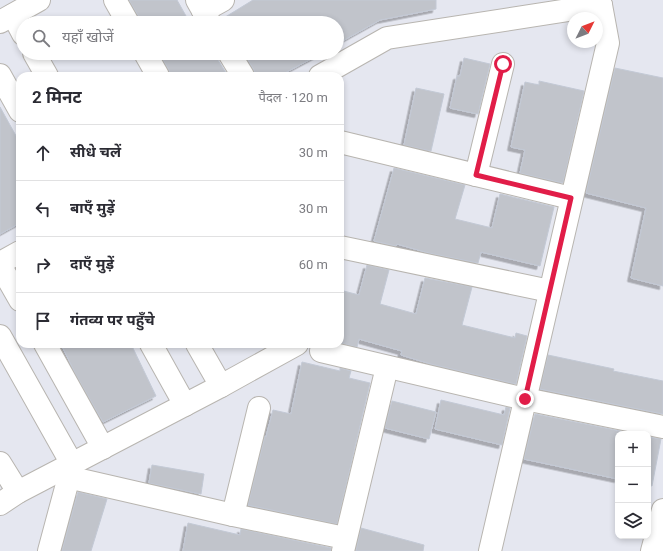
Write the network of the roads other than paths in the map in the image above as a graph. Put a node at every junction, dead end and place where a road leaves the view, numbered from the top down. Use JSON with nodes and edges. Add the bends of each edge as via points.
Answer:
{"nodes":[{"id":1,"x":40,"y":0,"type":"edge"},
{"id":2,"x":115,"y":0,"type":"edge"},
{"id":3,"x":223,"y":0,"type":"edge"},
{"id":4,"x":600,"y":3,"type":"edge"},
{"id":5,"x":203,"y":11,"type":"edge"},
{"id":6,"x":21,"y":16,"type":"edge"},
{"id":7,"x":124,"y":16,"type":"edge"},
{"id":8,"x":38,"y":60,"type":"edge"},
{"id":9,"x":149,"y":60,"type":"edge"},
{"id":10,"x":233,"y":60,"type":"edge"},
{"id":11,"x":503,"y":64,"type":"dead end"},
{"id":12,"x":45,"y":72,"type":"edge"},
{"id":13,"x":156,"y":72,"type":"edge"},
{"id":14,"x":241,"y":72,"type":"edge"},
{"id":15,"x":327,"y":72,"type":"edge"},
{"id":16,"x":0,"y":75,"type":"edge"},
{"id":17,"x":16,"y":104,"type":"edge"},
{"id":18,"x":344,"y":143,"type":"edge"},
{"id":19,"x":476,"y":175,"type":"junction"},
{"id":20,"x":571,"y":198,"type":"junction"},
{"id":21,"x":344,"y":248,"type":"edge"},
{"id":22,"x":16,"y":254,"type":"edge"},
{"id":23,"x":0,"y":264,"type":"edge"},
{"id":24,"x":550,"y":291,"type":"junction"},
{"id":25,"x":16,"y":293,"type":"edge"},
{"id":26,"x":0,"y":336,"type":"edge"},
{"id":27,"x":47,"y":348,"type":"edge"},
{"id":28,"x":153,"y":348,"type":"edge"},
{"id":29,"x":199,"y":348,"type":"edge"},
{"id":30,"x":291,"y":348,"type":"edge"},
{"id":31,"x":321,"y":351,"type":"dead end"},
{"id":32,"x":387,"y":367,"type":"junction"},
{"id":33,"x":221,"y":386,"type":"junction"},
{"id":34,"x":525,"y":399,"type":"junction"},
{"id":35,"x":185,"y":405,"type":"junction"},
{"id":36,"x":259,"y":408,"type":"dead end"},
{"id":37,"x":663,"y":427,"type":"edge"},
{"id":38,"x":103,"y":448,"type":"junction"},
{"id":39,"x":0,"y":463,"type":"edge"},
{"id":40,"x":72,"y":464,"type":"junction"},
{"id":41,"x":18,"y":492,"type":"junction"},
{"id":42,"x":0,"y":504,"type":"edge"},
{"id":43,"x":663,"y":510,"type":"edge"},
{"id":44,"x":233,"y":515,"type":"junction"},
{"id":45,"x":344,"y":545,"type":"edge"},
{"id":46,"x":496,"y":550,"type":"edge"},
{"id":47,"x":49,"y":551,"type":"edge"},
{"id":48,"x":652,"y":551,"type":"edge"}],
"edges":[{"from":1,"to":6,"type":"street"},
{"from":2,"to":7,"type":"street"},
{"from":3,"to":5,"type":"street"},
{"from":4,"to":15,"type":"street","via":[[387,38]]},
{"from":4,"to":20,"type":"street","via":[[608,43]]},
{"from":8,"to":12,"type":"street"},
{"from":9,"to":13,"type":"street"},
{"from":10,"to":14,"type":"street"},
{"from":11,"to":19,"type":"street"},
{"from":16,"to":17,"type":"street"},
{"from":18,"to":19,"type":"street"},
{"from":19,"to":20,"type":"street"},
{"from":20,"to":24,"type":"street"},
{"from":21,"to":24,"type":"street"},
{"from":22,"to":23,"type":"street"},
{"from":23,"to":25,"type":"street"},
{"from":24,"to":34,"type":"street"},
{"from":26,"to":40,"type":"street"},
{"from":27,"to":38,"type":"street"},
{"from":28,"to":35,"type":"street"},
{"from":29,"to":33,"type":"street"},
{"from":30,"to":33,"type":"street"},
{"from":31,"to":32,"type":"street"},
{"from":32,"to":34,"type":"street"},
{"from":32,"to":45,"type":"street"},
{"from":33,"to":35,"type":"street"},
{"from":34,"to":37,"type":"street"},
{"from":34,"to":46,"type":"street"},
{"from":35,"to":38,"type":"street"},
{"from":36,"to":44,"type":"street"},
{"from":38,"to":40,"type":"street"},
{"from":39,"to":41,"type":"street"},
{"from":40,"to":41,"type":"street"},
{"from":41,"to":42,"type":"street"},
{"from":43,"to":48,"type":"street"},
{"from":44,"to":45,"type":"street"},
{"from":44,"to":47,"type":"street","via":[[72,478],[67,484]]}]}
